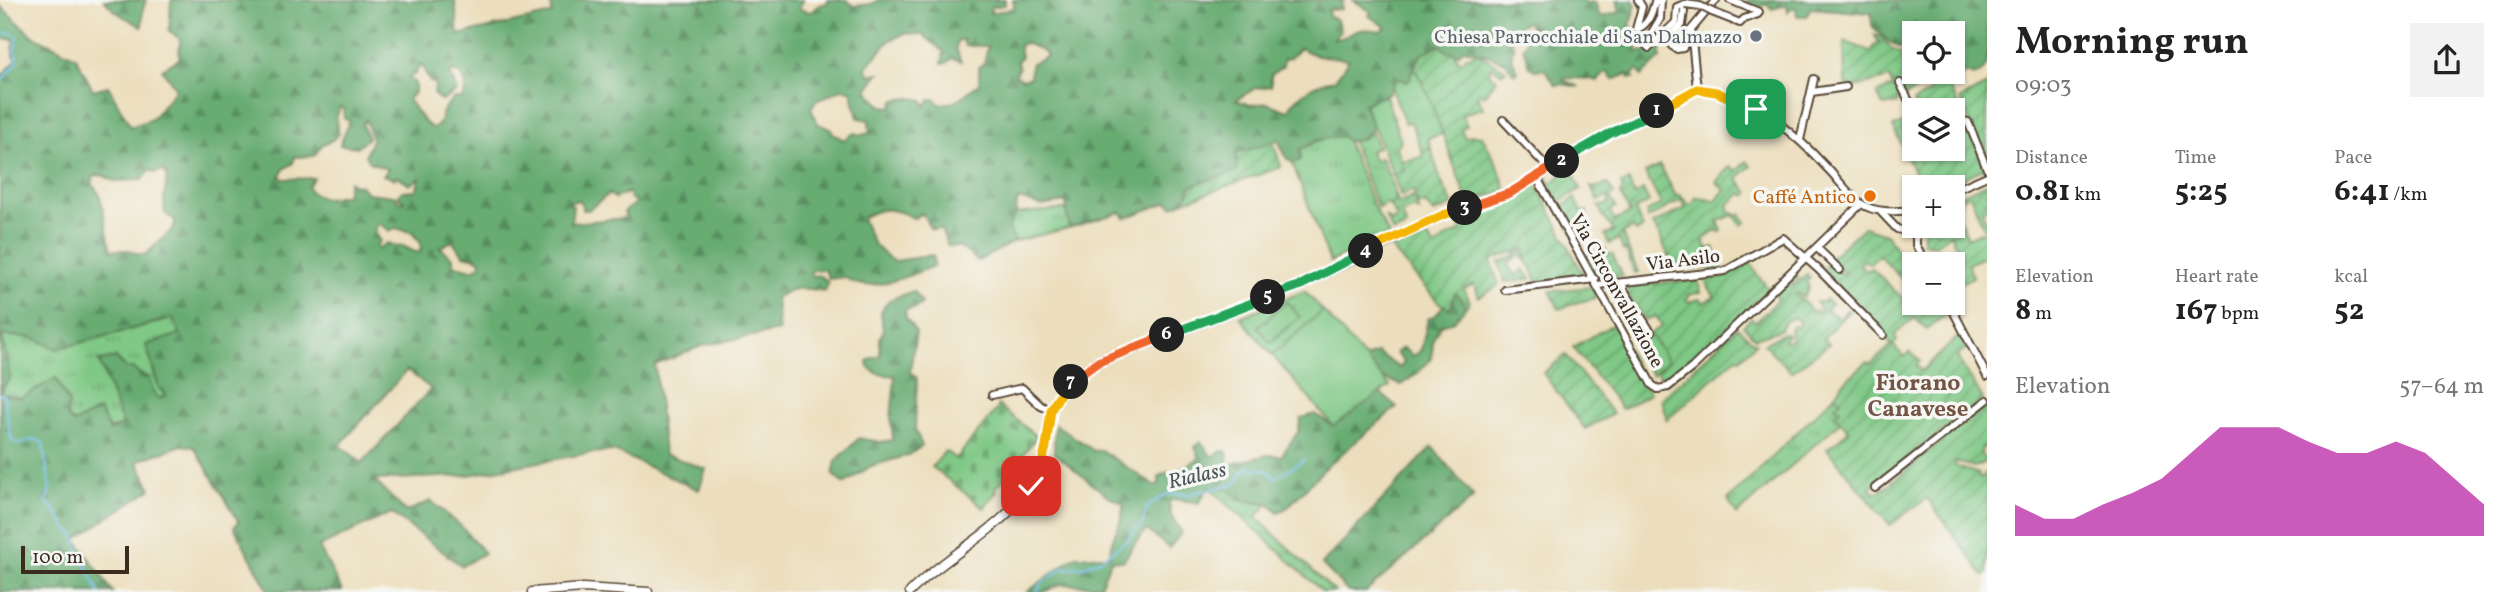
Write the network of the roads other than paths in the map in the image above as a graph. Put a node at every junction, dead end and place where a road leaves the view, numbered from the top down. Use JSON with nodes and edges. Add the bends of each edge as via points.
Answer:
{"nodes":[{"id":1,"x":1638,"y":0,"type":"edge"},
{"id":2,"x":1656,"y":0,"type":"edge"},
{"id":3,"x":1661,"y":0,"type":"edge"},
{"id":4,"x":1716,"y":0,"type":"edge"},
{"id":5,"x":1730,"y":0,"type":"edge"},
{"id":6,"x":1685,"y":4,"type":"junction"},
{"id":7,"x":1691,"y":30,"type":"junction"},
{"id":8,"x":1814,"y":79,"type":"dead end"},
{"id":9,"x":1900,"y":83,"type":"dead end"},
{"id":10,"x":1846,"y":87,"type":"dead end"},
{"id":11,"x":1697,"y":89,"type":"junction"},
{"id":12,"x":1812,"y":92,"type":"junction"},
{"id":13,"x":1908,"y":98,"type":"edge"},
{"id":14,"x":1503,"y":120,"type":"dead end"},
{"id":15,"x":1965,"y":121,"type":"edge"},
{"id":16,"x":1800,"y":140,"type":"junction"},
{"id":17,"x":1549,"y":169,"type":"junction"},
{"id":18,"x":1987,"y":169,"type":"edge"},
{"id":19,"x":1987,"y":176,"type":"edge"},
{"id":20,"x":1537,"y":178,"type":"junction"},
{"id":21,"x":1965,"y":186,"type":"edge"},
{"id":22,"x":1861,"y":204,"type":"junction"},
{"id":23,"x":1902,"y":210,"type":"edge"},
{"id":24,"x":1880,"y":211,"type":"junction"},
{"id":25,"x":1902,"y":229,"type":"edge"},
{"id":26,"x":1817,"y":248,"type":"junction"},
{"id":27,"x":1806,"y":257,"type":"junction"},
{"id":28,"x":1840,"y":270,"type":"dead end"},
{"id":29,"x":1596,"y":282,"type":"junction"},
{"id":30,"x":1623,"y":282,"type":"junction"},
{"id":31,"x":1505,"y":290,"type":"dead end"},
{"id":32,"x":1955,"y":315,"type":"edge"},
{"id":33,"x":1651,"y":331,"type":"dead end"},
{"id":34,"x":1883,"y":335,"type":"dead end"},
{"id":35,"x":1987,"y":376,"type":"edge"},
{"id":36,"x":992,"y":395,"type":"dead end"},
{"id":37,"x":1987,"y":400,"type":"edge"},
{"id":38,"x":1051,"y":410,"type":"junction"},
{"id":39,"x":1875,"y":488,"type":"dead end"},
{"id":40,"x":532,"y":592,"type":"edge"},
{"id":41,"x":648,"y":592,"type":"edge"},
{"id":42,"x":911,"y":592,"type":"edge"}],
"edges":[{"from":1,"to":2,"type":"street","via":[[1642,7],[1636,29],[1642,28]]},
{"from":3,"to":6,"type":"street","via":[[1660,19],[1645,44],[1649,48],[1676,22],[1677,7]]},
{"from":4,"to":7,"type":"street"},
{"from":5,"to":6,"type":"street","bridge":true,"via":[[1759,12],[1740,23]]},
{"from":6,"to":7,"type":"street","via":[[1682,25],[1672,33],[1673,48],[1683,48]]},
{"from":7,"to":11,"type":"street"},
{"from":8,"to":12,"type":"street"},
{"from":9,"to":13,"type":"street"},
{"from":10,"to":12,"type":"street"},
{"from":11,"to":16,"type":"street","via":[[1756,109]]},
{"from":11,"to":17,"type":"street"},
{"from":12,"to":16,"type":"street"},
{"from":14,"to":17,"type":"street"},
{"from":15,"to":18,"type":"street"},
{"from":16,"to":22,"type":"street"},
{"from":17,"to":20,"type":"street"},
{"from":19,"to":21,"type":"street"},
{"from":20,"to":29,"type":"street","name":"Via Circonvallazione"},
{"from":20,"to":38,"type":"street","via":[[1510,193],[1443,215],[1301,285],[1098,362],[1060,394]]},
{"from":22,"to":24,"type":"street"},
{"from":22,"to":26,"type":"street"},
{"from":23,"to":24,"type":"street"},
{"from":24,"to":25,"type":"street"},
{"from":26,"to":27,"type":"street"},
{"from":26,"to":28,"type":"street"},
{"from":27,"to":29,"type":"street","name":"Via Circonvallazione","via":[[1693,367],[1668,387],[1658,389]]},
{"from":27,"to":30,"type":"street","name":"Via Asilo","via":[[1780,238],[1725,271]]},
{"from":27,"to":34,"type":"street"},
{"from":29,"to":30,"type":"street","name":"Via Asilo"},
{"from":29,"to":31,"type":"street","name":"Via Asilo"},
{"from":30,"to":33,"type":"street"},
{"from":32,"to":35,"type":"street"},
{"from":36,"to":38,"type":"street","via":[[1022,388]]},
{"from":37,"to":39,"type":"street"},
{"from":38,"to":42,"type":"street","via":[[1040,470],[1017,503]]},
{"from":40,"to":41,"type":"street","via":[[583,588]]}]}
